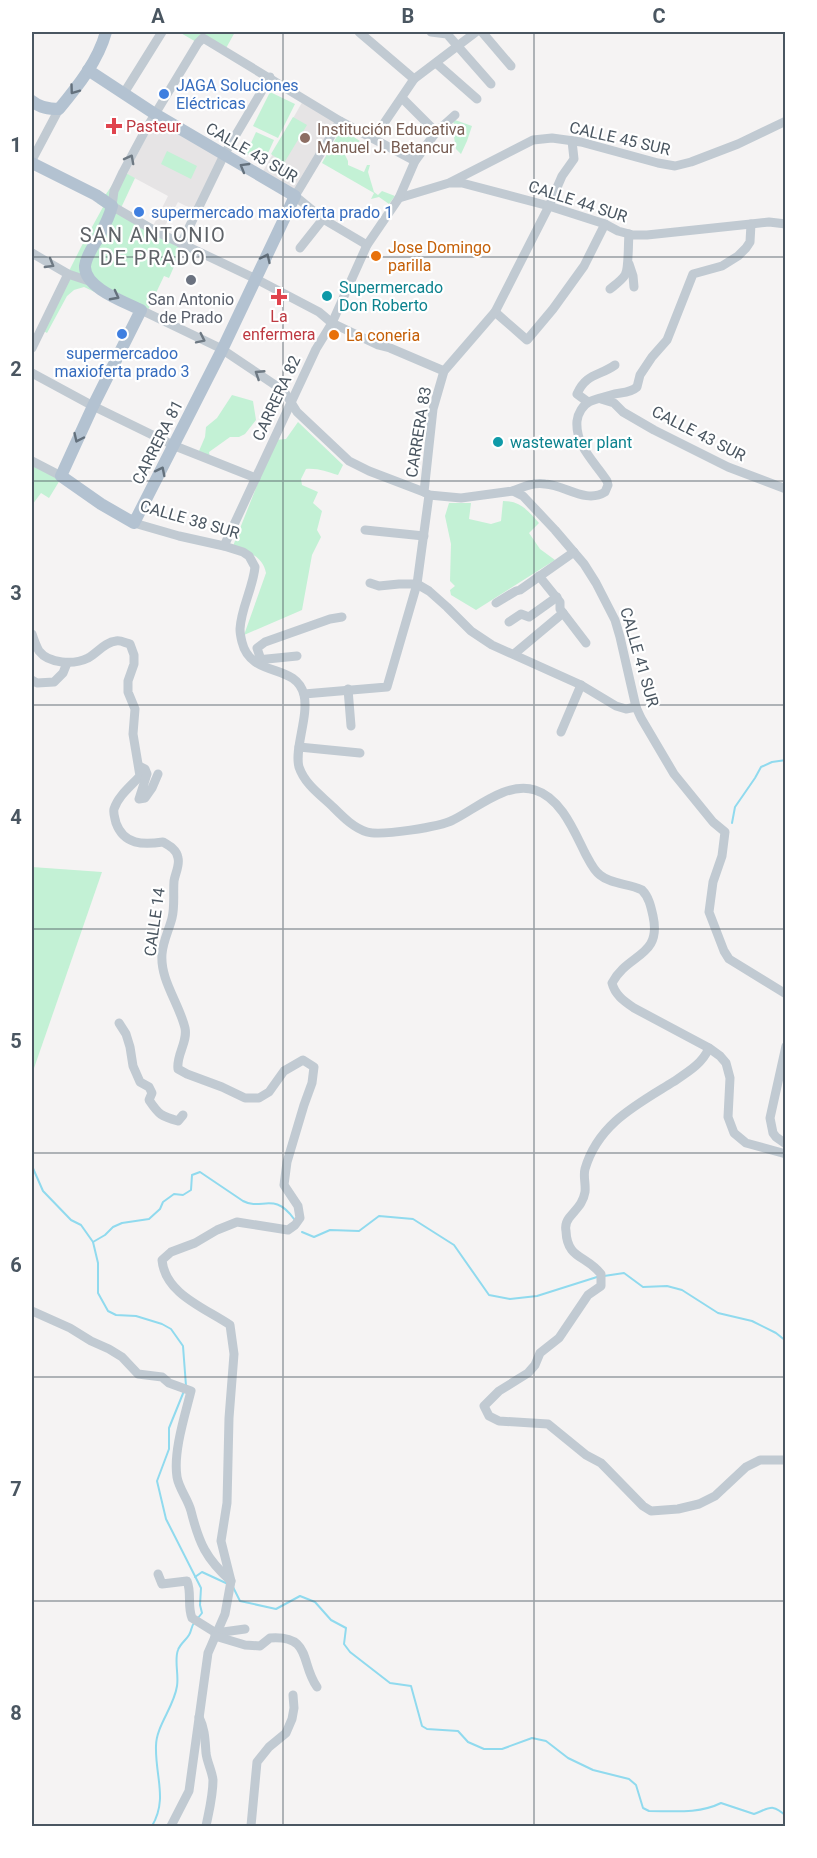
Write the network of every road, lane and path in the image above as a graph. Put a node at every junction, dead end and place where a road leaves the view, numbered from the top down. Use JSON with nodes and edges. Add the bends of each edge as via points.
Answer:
{"nodes":[{"id":1,"x":106,"y":32,"type":"edge"},
{"id":2,"x":162,"y":32,"type":"edge"},
{"id":3,"x":359,"y":32,"type":"edge"},
{"id":4,"x":431,"y":32,"type":"edge"},
{"id":5,"x":476,"y":32,"type":"edge"},
{"id":6,"x":482,"y":32,"type":"edge"},
{"id":7,"x":458,"y":45,"type":"junction"},
{"id":8,"x":435,"y":63,"type":"junction"},
{"id":9,"x":511,"y":66,"type":"dead end"},
{"id":10,"x":88,"y":70,"type":"junction"},
{"id":11,"x":270,"y":77,"type":"junction"},
{"id":12,"x":414,"y":79,"type":"junction"},
{"id":13,"x":491,"y":84,"type":"dead end"},
{"id":14,"x":124,"y":93,"type":"junction"},
{"id":15,"x":402,"y":98,"type":"junction"},
{"id":16,"x":477,"y":99,"type":"dead end"},
{"id":17,"x":32,"y":101,"type":"edge"},
{"id":18,"x":59,"y":109,"type":"junction"},
{"id":19,"x":155,"y":114,"type":"junction"},
{"id":20,"x":455,"y":115,"type":"dead end"},
{"id":21,"x":340,"y":121,"type":"junction"},
{"id":22,"x":786,"y":121,"type":"edge"},
{"id":23,"x":436,"y":132,"type":"junction"},
{"id":24,"x":374,"y":138,"type":"junction"},
{"id":25,"x":572,"y":141,"type":"junction"},
{"id":26,"x":224,"y":155,"type":"junction"},
{"id":27,"x":415,"y":160,"type":"junction"},
{"id":28,"x":32,"y":162,"type":"edge"},
{"id":29,"x":449,"y":183,"type":"junction"},
{"id":30,"x":295,"y":196,"type":"junction"},
{"id":31,"x":399,"y":198,"type":"junction"},
{"id":32,"x":112,"y":206,"type":"junction"},
{"id":33,"x":549,"y":206,"type":"junction"},
{"id":34,"x":323,"y":219,"type":"junction"},
{"id":35,"x":605,"y":224,"type":"junction"},
{"id":36,"x":751,"y":224,"type":"junction"},
{"id":37,"x":786,"y":224,"type":"edge"},
{"id":38,"x":629,"y":234,"type":"junction"},
{"id":39,"x":181,"y":244,"type":"junction"},
{"id":40,"x":368,"y":245,"type":"junction"},
{"id":41,"x":300,"y":248,"type":"dead end"},
{"id":42,"x":32,"y":254,"type":"edge"},
{"id":43,"x":629,"y":264,"type":"junction"},
{"id":44,"x":85,"y":265,"type":"junction"},
{"id":45,"x":71,"y":275,"type":"junction"},
{"id":46,"x":256,"y":280,"type":"junction"},
{"id":47,"x":89,"y":281,"type":"junction"},
{"id":48,"x":634,"y":288,"type":"dead end"},
{"id":49,"x":610,"y":290,"type":"dead end"},
{"id":50,"x":141,"y":310,"type":"junction"},
{"id":51,"x":495,"y":312,"type":"junction"},
{"id":52,"x":332,"y":323,"type":"junction"},
{"id":53,"x":36,"y":327,"type":"edge"},
{"id":54,"x":32,"y":348,"type":"edge"},
{"id":55,"x":222,"y":350,"type":"junction"},
{"id":56,"x":615,"y":365,"type":"dead end"},
{"id":57,"x":444,"y":371,"type":"junction"},
{"id":58,"x":32,"y":373,"type":"edge"},
{"id":59,"x":601,"y":399,"type":"junction"},
{"id":60,"x":588,"y":402,"type":"junction"},
{"id":61,"x":290,"y":403,"type":"junction"},
{"id":62,"x":93,"y":406,"type":"junction"},
{"id":63,"x":174,"y":445,"type":"junction"},
{"id":64,"x":32,"y":461,"type":"edge"},
{"id":65,"x":61,"y":476,"type":"junction"},
{"id":66,"x":256,"y":478,"type":"junction"},
{"id":67,"x":786,"y":489,"type":"edge"},
{"id":68,"x":513,"y":491,"type":"junction"},
{"id":69,"x":427,"y":493,"type":"junction"},
{"id":70,"x":134,"y":523,"type":"junction"},
{"id":71,"x":365,"y":530,"type":"dead end"},
{"id":72,"x":424,"y":536,"type":"junction"},
{"id":73,"x":224,"y":546,"type":"junction"},
{"id":74,"x":574,"y":552,"type":"junction"},
{"id":75,"x":539,"y":576,"type":"junction"},
{"id":76,"x":370,"y":583,"type":"dead end"},
{"id":77,"x":417,"y":584,"type":"junction"},
{"id":78,"x":557,"y":597,"type":"junction"},
{"id":79,"x":496,"y":603,"type":"dead end"},
{"id":80,"x":563,"y":613,"type":"junction"},
{"id":81,"x":342,"y":616,"type":"dead end"},
{"id":82,"x":509,"y":622,"type":"dead end"},
{"id":83,"x":32,"y":634,"type":"edge"},
{"id":84,"x":586,"y":643,"type":"dead end"},
{"id":85,"x":514,"y":654,"type":"junction"},
{"id":86,"x":297,"y":656,"type":"dead end"},
{"id":87,"x":256,"y":661,"type":"junction"},
{"id":88,"x":67,"y":663,"type":"junction"},
{"id":89,"x":32,"y":680,"type":"edge"},
{"id":90,"x":580,"y":685,"type":"junction"},
{"id":91,"x":348,"y":690,"type":"junction"},
{"id":92,"x":304,"y":694,"type":"junction"},
{"id":93,"x":636,"y":707,"type":"junction"},
{"id":94,"x":351,"y":726,"type":"dead end"},
{"id":95,"x":561,"y":732,"type":"dead end"},
{"id":96,"x":299,"y":747,"type":"junction"},
{"id":97,"x":360,"y":753,"type":"dead end"},
{"id":98,"x":139,"y":765,"type":"junction"},
{"id":99,"x":158,"y":774,"type":"dead end"},
{"id":100,"x":786,"y":994,"type":"edge"},
{"id":101,"x":119,"y":1023,"type":"dead end"},
{"id":102,"x":786,"y":1046,"type":"edge"},
{"id":103,"x":709,"y":1048,"type":"junction"},
{"id":104,"x":183,"y":1115,"type":"dead end"},
{"id":105,"x":786,"y":1144,"type":"edge"},
{"id":106,"x":786,"y":1154,"type":"edge"},
{"id":107,"x":32,"y":1311,"type":"edge"},
{"id":108,"x":786,"y":1460,"type":"edge"},
{"id":109,"x":158,"y":1574,"type":"dead end"},
{"id":110,"x":231,"y":1581,"type":"junction"},
{"id":111,"x":246,"y":1629,"type":"dead end"},
{"id":112,"x":216,"y":1633,"type":"junction"},
{"id":113,"x":317,"y":1687,"type":"dead end"},
{"id":114,"x":293,"y":1695,"type":"dead end"},
{"id":115,"x":198,"y":1714,"type":"junction"},
{"id":116,"x":171,"y":1827,"type":"edge"},
{"id":117,"x":206,"y":1827,"type":"edge"},
{"id":118,"x":251,"y":1827,"type":"edge"}],
"edges":[{"from":1,"to":10,"type":"main road"},
{"from":2,"to":14,"type":"street"},
{"from":3,"to":12,"type":"street"},
{"from":4,"to":7,"type":"street","via":[[447,34]]},
{"from":5,"to":7,"type":"street"},
{"from":6,"to":9,"type":"street"},
{"from":7,"to":8,"type":"street"},
{"from":7,"to":13,"type":"street"},
{"from":8,"to":12,"type":"street"},
{"from":8,"to":16,"type":"street"},
{"from":10,"to":14,"type":"main road","name":"CALLE 43 SUR"},
{"from":10,"to":18,"type":"main road","one_way":true},
{"from":11,"to":19,"type":"street","via":[[203,38]]},
{"from":11,"to":21,"type":"street"},
{"from":11,"to":26,"type":"street"},
{"from":12,"to":15,"type":"street"},
{"from":14,"to":19,"type":"main road","name":"CALLE 43 SUR"},
{"from":15,"to":23,"type":"street"},
{"from":15,"to":24,"type":"street"},
{"from":17,"to":18,"type":"main road","via":[[49,110]]},
{"from":18,"to":28,"type":"street"},
{"from":19,"to":26,"type":"main road","name":"CALLE 43 SUR"},
{"from":32,"to":19,"type":"street","one_way":true,"via":[[114,191]]},
{"from":20,"to":23,"type":"street","name":"CARRERA 82"},
{"from":21,"to":24,"type":"street"},
{"from":21,"to":30,"type":"street","name":"CARRERA 81"},
{"from":22,"to":25,"type":"street","name":"CALLE 45 SUR","via":[[738,144],[675,166]]},
{"from":23,"to":27,"type":"street","name":"CARRERA 82"},
{"from":24,"to":27,"type":"street"},
{"from":25,"to":29,"type":"street","name":"CALLE 45 SUR","via":[[533,140]]},
{"from":25,"to":33,"type":"street","name":"CARRERA 83","via":[[574,159]]},
{"from":30,"to":26,"type":"main road","name":"CALLE 43 SUR","one_way":true},
{"from":26,"to":39,"type":"street"},
{"from":27,"to":31,"type":"street","name":"CARRERA 82"},
{"from":28,"to":32,"type":"main road"},
{"from":29,"to":31,"type":"street","name":"CALLE 44 SUR"},
{"from":29,"to":33,"type":"street","name":"CALLE 44 SUR"},
{"from":30,"to":34,"type":"street","name":"CALLE 43 SUR"},
{"from":46,"to":30,"type":"main road","name":"CARRERA 81","one_way":true},
{"from":31,"to":40,"type":"street","name":"CARRERA 82"},
{"from":32,"to":39,"type":"street"},
{"from":32,"to":44,"type":"main road"},
{"from":33,"to":35,"type":"street","name":"CALLE 44 SUR"},
{"from":33,"to":51,"type":"street","name":"CARRERA 83"},
{"from":34,"to":40,"type":"street","name":"CALLE 43 SUR"},
{"from":34,"to":41,"type":"street"},
{"from":35,"to":38,"type":"street","name":"CALLE 44 SUR"},
{"from":35,"to":51,"type":"street","via":[[584,266],[527,340]]},
{"from":36,"to":37,"type":"street","name":"CALLE 44 SUR"},
{"from":36,"to":38,"type":"street","name":"CALLE 44 SUR"},
{"from":36,"to":59,"type":"street","via":[[750,242],[731,262],[693,274],[667,340],[640,375],[637,387]]},
{"from":38,"to":43,"type":"street"},
{"from":39,"to":46,"type":"street"},
{"from":40,"to":52,"type":"street","name":"CARRERA 82"},
{"from":42,"to":45,"type":"street","one_way":true},
{"from":43,"to":48,"type":"street"},
{"from":43,"to":49,"type":"street","via":[[626,274]]},
{"from":44,"to":45,"type":"street"},
{"from":44,"to":47,"type":"main road"},
{"from":45,"to":47,"type":"street"},
{"from":45,"to":53,"type":"street"},
{"from":46,"to":52,"type":"street","via":[[319,312]]},
{"from":46,"to":55,"type":"main road","name":"CARRERA 81"},
{"from":47,"to":50,"type":"main road","one_way":true},
{"from":50,"to":55,"type":"street","one_way":true},
{"from":50,"to":62,"type":"main road"},
{"from":51,"to":57,"type":"street","name":"CARRERA 83"},
{"from":52,"to":57,"type":"street"},
{"from":52,"to":61,"type":"street","name":"CARRERA 82"},
{"from":53,"to":54,"type":"street"},
{"from":61,"to":55,"type":"street","one_way":true,"via":[[284,391]]},
{"from":55,"to":63,"type":"main road","name":"CARRERA 81"},
{"from":56,"to":60,"type":"street","via":[[589,376],[580,388],[577,393]]},
{"from":57,"to":69,"type":"street","name":"CARRERA 83","via":[[433,409]]},
{"from":58,"to":62,"type":"street"},
{"from":59,"to":60,"type":"street"},
{"from":59,"to":67,"type":"street","name":"CALLE 43 SUR","via":[[728,467]]},
{"from":60,"to":68,"type":"street","via":[[578,416],[577,429],[585,451],[607,481],[603,494],[581,494],[545,484]]},
{"from":61,"to":66,"type":"street","name":"CARRERA 82"},
{"from":61,"to":69,"type":"street","via":[[349,461]]},
{"from":62,"to":63,"type":"street"},
{"from":62,"to":65,"type":"main road","one_way":true},
{"from":63,"to":66,"type":"street"},
{"from":70,"to":63,"type":"main road","name":"CARRERA 81","one_way":true},
{"from":64,"to":65,"type":"street","name":"CALLE 38 SUR"},
{"from":65,"to":70,"type":"main road","name":"CALLE 38 SUR"},
{"from":66,"to":73,"type":"street","name":"CARRERA 82"},
{"from":68,"to":69,"type":"street","via":[[461,498]]},
{"from":68,"to":74,"type":"street","name":"CALLE 41 SUR","via":[[536,509]]},
{"from":69,"to":72,"type":"street","name":"CARRERA 83"},
{"from":70,"to":73,"type":"street","name":"CALLE 38 SUR"},
{"from":71,"to":72,"type":"street"},
{"from":72,"to":77,"type":"street","name":"CARRERA 83"},
{"from":73,"to":87,"type":"street","name":"CALLE 38 SUR","via":[[249,556],[255,567],[240,630],[244,651]]},
{"from":74,"to":75,"type":"street"},
{"from":74,"to":93,"type":"street","name":"CALLE 41 SUR","via":[[615,620]]},
{"from":75,"to":78,"type":"street"},
{"from":75,"to":79,"type":"street"},
{"from":76,"to":77,"type":"street"},
{"from":77,"to":85,"type":"street","via":[[471,631]]},
{"from":77,"to":91,"type":"street","name":"CARRERA 83","via":[[387,687]]},
{"from":78,"to":80,"type":"street"},
{"from":78,"to":82,"type":"street","via":[[529,617],[521,614]]},
{"from":80,"to":84,"type":"street"},
{"from":80,"to":85,"type":"street"},
{"from":81,"to":87,"type":"street","via":[[265,642],[257,648],[260,657]]},
{"from":83,"to":88,"type":"street","via":[[43,656]]},
{"from":85,"to":90,"type":"street"},
{"from":86,"to":87,"type":"street"},
{"from":87,"to":92,"type":"street","via":[[265,668],[289,674]]},
{"from":88,"to":89,"type":"street","via":[[54,682]]},
{"from":88,"to":98,"type":"street","via":[[88,658],[111,642],[129,644],[134,664],[128,692],[135,709],[133,734]]},
{"from":90,"to":93,"type":"street","via":[[616,706]]},
{"from":90,"to":95,"type":"street"},
{"from":91,"to":92,"type":"street"},
{"from":91,"to":94,"type":"street"},
{"from":92,"to":96,"type":"street"},
{"from":93,"to":100,"type":"street","name":"CALLE 41 SUR","via":[[674,774],[725,832],[709,912],[724,951],[729,959]]},
{"from":96,"to":97,"type":"street"},
{"from":96,"to":103,"type":"street","via":[[299,766],[309,784],[353,825],[372,833],[442,824],[515,788],[542,793],[557,805],[597,872],[605,879],[639,888],[649,901],[655,927],[653,941],[648,950],[619,973],[612,983],[614,990],[634,1008]]},
{"from":98,"to":99,"type":"street","via":[[147,774],[139,799],[145,798]]},
{"from":98,"to":110,"type":"street","name":"CALLE 14","via":[[140,776],[120,797],[114,815],[118,828],[131,841],[142,845],[163,843],[175,851],[179,860],[173,915],[162,955],[164,975],[186,1030],[178,1069],[245,1098],[259,1098],[269,1092],[284,1071],[303,1060],[314,1067],[284,1185],[298,1206],[300,1218],[296,1225],[288,1230],[237,1221],[162,1260],[163,1272],[177,1290],[230,1325],[234,1354],[221,1541]]},
{"from":101,"to":104,"type":"street","via":[[140,1082],[152,1093],[149,1099],[153,1107],[161,1116],[178,1121]]},
{"from":102,"to":105,"type":"street","via":[[770,1118],[773,1133]]},
{"from":103,"to":106,"type":"street","via":[[726,1063],[730,1078],[728,1117],[734,1133],[746,1143]]},
{"from":103,"to":108,"type":"street","via":[[699,1063],[607,1127],[594,1145],[584,1172],[582,1203],[567,1220],[566,1234],[567,1247],[601,1274],[601,1286],[588,1295],[559,1338],[540,1353],[528,1373],[484,1406],[489,1416],[500,1421],[548,1424],[601,1463],[651,1511],[699,1504],[715,1496],[746,1467],[760,1460]]},
{"from":107,"to":110,"type":"street","via":[[110,1349],[138,1374],[162,1377],[191,1391],[176,1463],[177,1478],[203,1549]]},
{"from":109,"to":112,"type":"street","via":[[164,1585],[187,1581],[189,1608],[195,1620]]},
{"from":110,"to":112,"type":"street","via":[[225,1614]]},
{"from":111,"to":112,"type":"street"},
{"from":112,"to":113,"type":"street","via":[[244,1645],[260,1646],[274,1637],[294,1642],[304,1652],[306,1667]]},
{"from":112,"to":115,"type":"street","via":[[208,1653]]},
{"from":114,"to":118,"type":"street","via":[[292,1719],[286,1733],[257,1762]]},
{"from":115,"to":116,"type":"street","via":[[189,1791]]},
{"from":115,"to":117,"type":"street","via":[[213,1781]]}]}
